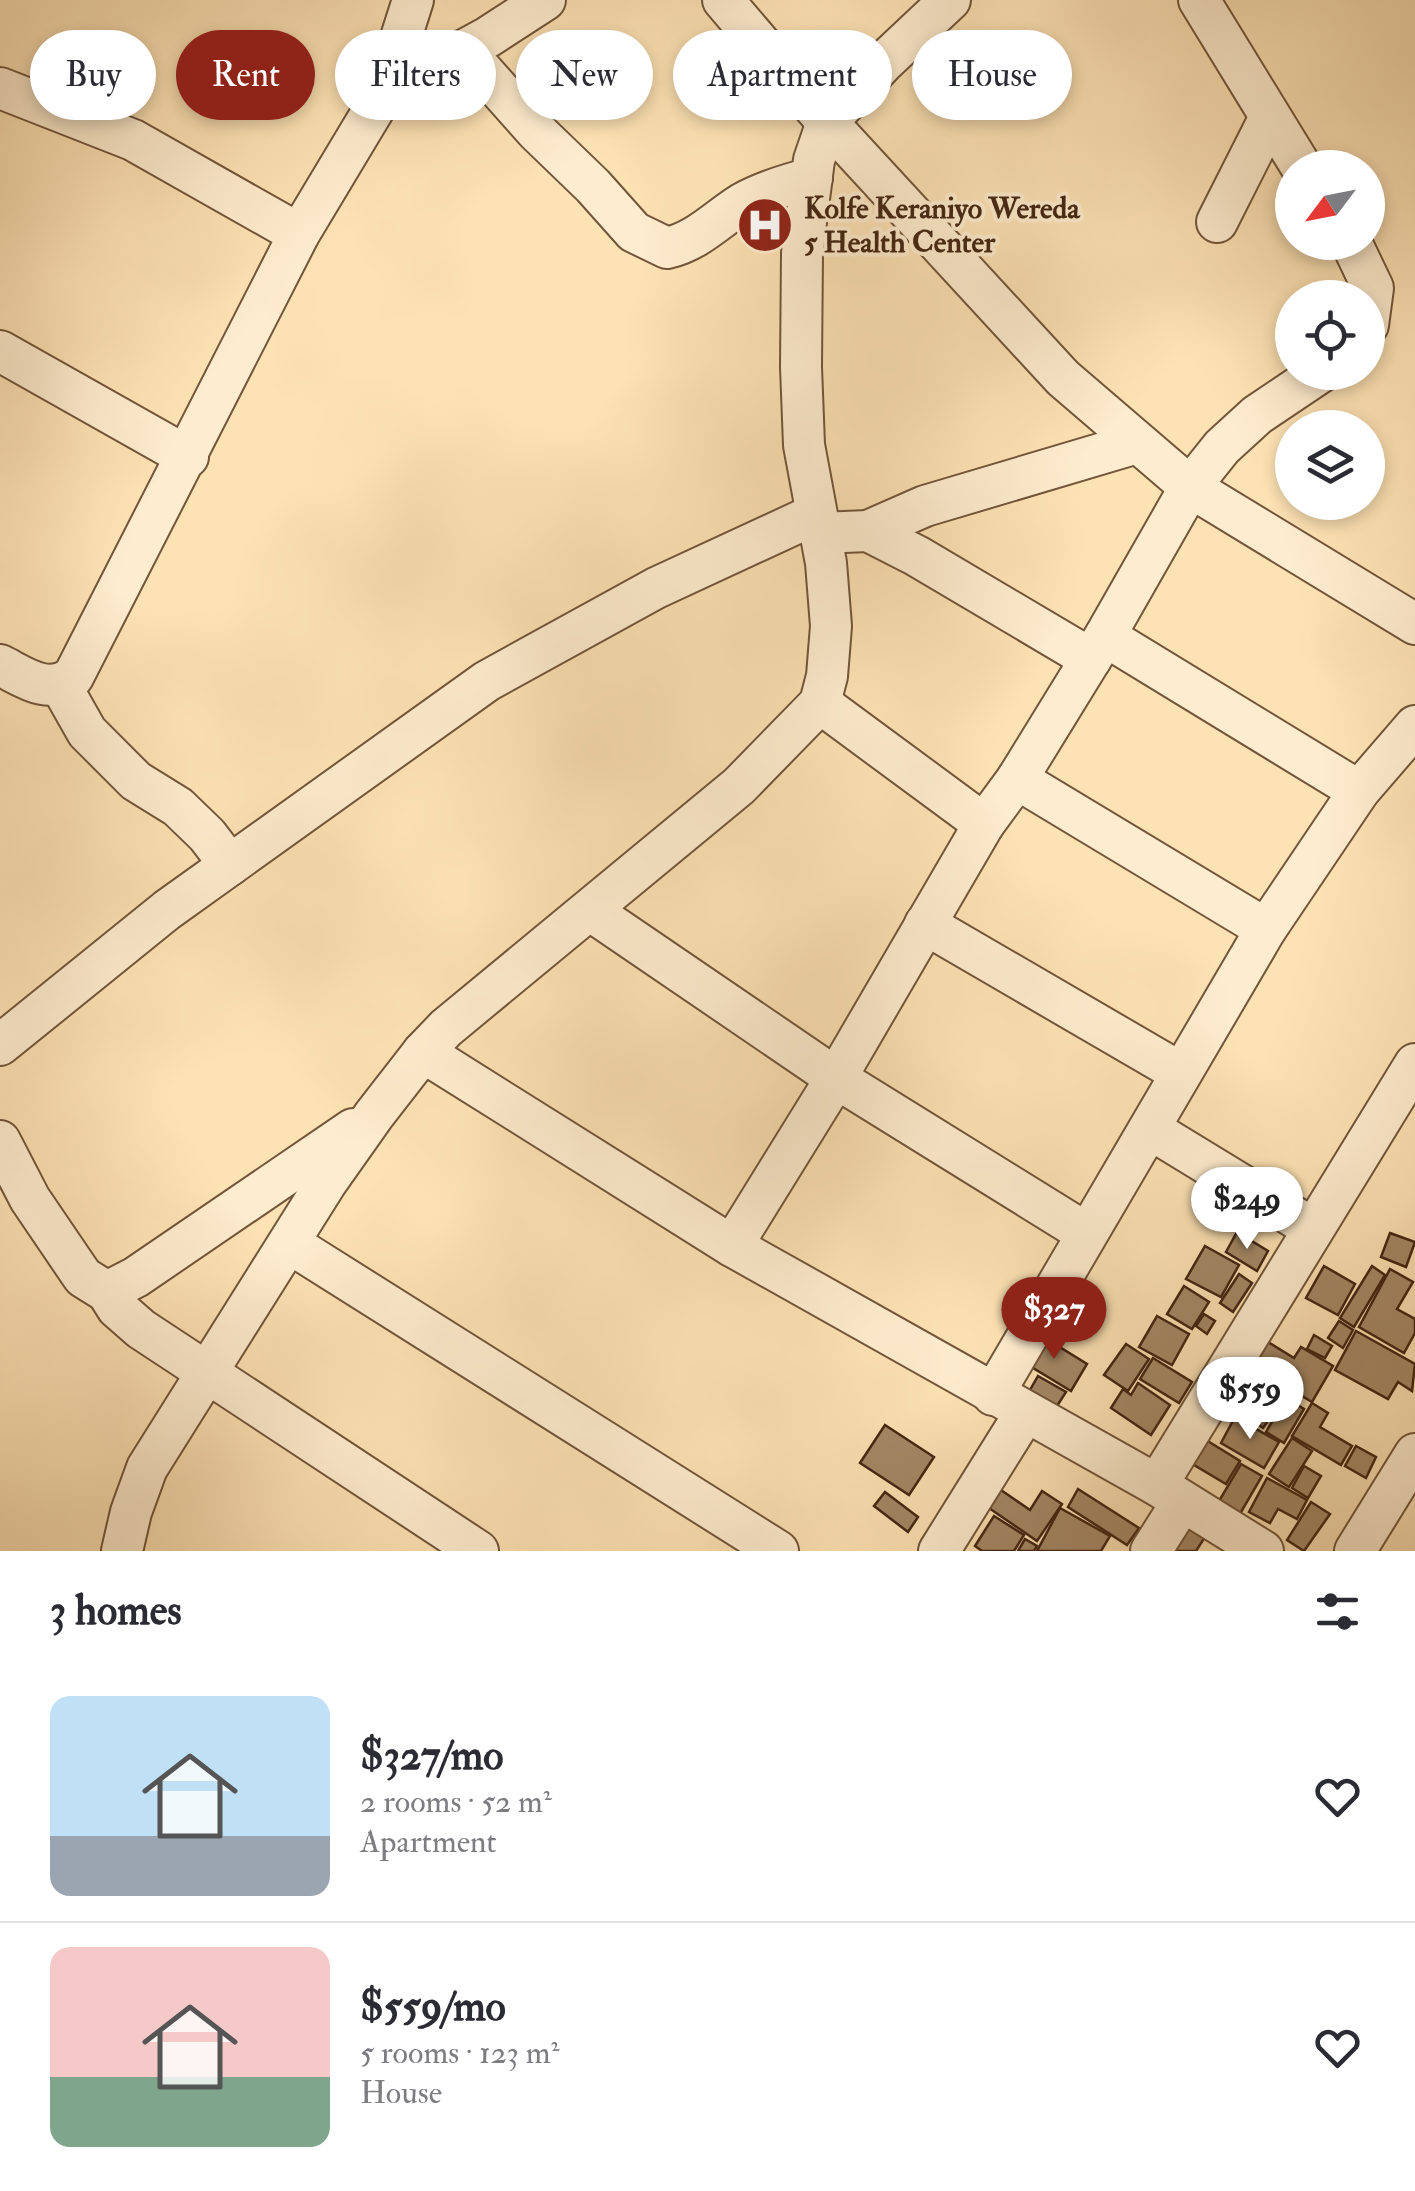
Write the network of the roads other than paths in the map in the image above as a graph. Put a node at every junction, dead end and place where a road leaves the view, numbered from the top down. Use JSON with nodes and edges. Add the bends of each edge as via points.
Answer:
{"nodes":[{"id":1,"x":413,"y":0,"type":"edge"},
{"id":2,"x":546,"y":0,"type":"edge"},
{"id":3,"x":723,"y":0,"type":"edge"},
{"id":4,"x":950,"y":0,"type":"edge"},
{"id":5,"x":1199,"y":0,"type":"edge"},
{"id":6,"x":404,"y":30,"type":"edge"},
{"id":7,"x":496,"y":30,"type":"edge"},
{"id":8,"x":496,"y":86,"type":"edge"},
{"id":9,"x":0,"y":88,"type":"edge"},
{"id":10,"x":1270,"y":118,"type":"junction"},
{"id":11,"x":368,"y":120,"type":"edge"},
{"id":12,"x":828,"y":122,"type":"junction"},
{"id":13,"x":1290,"y":150,"type":"edge"},
{"id":14,"x":812,"y":178,"type":"junction"},
{"id":15,"x":1217,"y":222,"type":"dead end"},
{"id":16,"x":299,"y":234,"type":"junction"},
{"id":17,"x":0,"y":351,"type":"edge"},
{"id":18,"x":1295,"y":390,"type":"edge"},
{"id":19,"x":1136,"y":443,"type":"junction"},
{"id":20,"x":188,"y":457,"type":"junction"},
{"id":21,"x":1190,"y":487,"type":"junction"},
{"id":22,"x":818,"y":523,"type":"junction"},
{"id":23,"x":868,"y":531,"type":"junction"},
{"id":24,"x":1415,"y":624,"type":"edge"},
{"id":25,"x":1098,"y":648,"type":"junction"},
{"id":26,"x":0,"y":665,"type":"edge"},
{"id":27,"x":61,"y":686,"type":"junction"},
{"id":28,"x":820,"y":702,"type":"junction"},
{"id":29,"x":1415,"y":726,"type":"edge"},
{"id":30,"x":1018,"y":779,"type":"junction"},
{"id":31,"x":1359,"y":791,"type":"junction"},
{"id":32,"x":984,"y":824,"type":"junction"},
{"id":33,"x":230,"y":865,"type":"junction"},
{"id":34,"x":591,"y":911,"type":"junction"},
{"id":35,"x":925,"y":924,"type":"junction"},
{"id":36,"x":1266,"y":928,"type":"junction"},
{"id":37,"x":0,"y":1045,"type":"edge"},
{"id":38,"x":423,"y":1052,"type":"junction"},
{"id":39,"x":1415,"y":1064,"type":"edge"},
{"id":40,"x":1180,"y":1073,"type":"junction"},
{"id":41,"x":836,"y":1078,"type":"junction"},
{"id":42,"x":374,"y":1115,"type":"junction"},
{"id":43,"x":1150,"y":1129,"type":"junction"},
{"id":44,"x":0,"y":1141,"type":"edge"},
{"id":45,"x":1312,"y":1228,"type":"junction"},
{"id":46,"x":1086,"y":1234,"type":"junction"},
{"id":47,"x":290,"y":1244,"type":"junction"},
{"id":48,"x":732,"y":1246,"type":"junction"},
{"id":49,"x":107,"y":1292,"type":"junction"},
{"id":50,"x":210,"y":1371,"type":"junction"},
{"id":51,"x":1009,"y":1404,"type":"junction"},
{"id":52,"x":1415,"y":1454,"type":"edge"},
{"id":53,"x":1170,"y":1493,"type":"junction"},
{"id":54,"x":122,"y":1551,"type":"edge"},
{"id":55,"x":478,"y":1551,"type":"edge"},
{"id":56,"x":778,"y":1551,"type":"edge"},
{"id":57,"x":938,"y":1551,"type":"edge"},
{"id":58,"x":1151,"y":1551,"type":"edge"},
{"id":59,"x":1263,"y":1551,"type":"edge"},
{"id":60,"x":1354,"y":1551,"type":"edge"}],
"edges":[{"from":1,"to":6,"type":"street"},
{"from":2,"to":7,"type":"street"},
{"from":3,"to":12,"type":"street"},
{"from":4,"to":12,"type":"street"},
{"from":5,"to":10,"type":"street"},
{"from":8,"to":14,"type":"street","via":[[634,232],[668,248],[685,244],[742,204]]},
{"from":9,"to":16,"type":"street","via":[[133,140]]},
{"from":10,"to":13,"type":"street"},
{"from":10,"to":15,"type":"street"},
{"from":11,"to":16,"type":"street"},
{"from":12,"to":14,"type":"street"},
{"from":12,"to":19,"type":"street","via":[[1063,378]]},
{"from":14,"to":22,"type":"street","via":[[802,253],[801,367],[804,445]]},
{"from":16,"to":20,"type":"street"},
{"from":17,"to":20,"type":"street"},
{"from":18,"to":21,"type":"street","via":[[1222,447]]},
{"from":19,"to":21,"type":"street"},
{"from":19,"to":23,"type":"street","via":[[925,506]]},
{"from":20,"to":27,"type":"street","via":[[73,678]]},
{"from":21,"to":24,"type":"street"},
{"from":21,"to":25,"type":"street"},
{"from":22,"to":23,"type":"street"},
{"from":22,"to":28,"type":"street","via":[[831,626]]},
{"from":22,"to":33,"type":"street","via":[[656,588],[487,681]]},
{"from":23,"to":25,"type":"street"},
{"from":25,"to":30,"type":"street"},
{"from":25,"to":31,"type":"street"},
{"from":26,"to":27,"type":"street","via":[[45,688]]},
{"from":27,"to":33,"type":"street","via":[[87,732],[136,781],[178,807]]},
{"from":28,"to":32,"type":"street"},
{"from":28,"to":34,"type":"street","via":[[738,786]]},
{"from":29,"to":31,"type":"street"},
{"from":30,"to":32,"type":"street"},
{"from":30,"to":36,"type":"street"},
{"from":31,"to":36,"type":"street"},
{"from":32,"to":35,"type":"street"},
{"from":33,"to":37,"type":"street"},
{"from":34,"to":38,"type":"street"},
{"from":34,"to":41,"type":"street"},
{"from":35,"to":40,"type":"street"},
{"from":35,"to":41,"type":"street"},
{"from":36,"to":40,"type":"street"},
{"from":38,"to":42,"type":"street"},
{"from":38,"to":48,"type":"street"},
{"from":39,"to":45,"type":"street"},
{"from":40,"to":43,"type":"street"},
{"from":41,"to":46,"type":"street"},
{"from":41,"to":48,"type":"street"},
{"from":42,"to":47,"type":"street"},
{"from":42,"to":49,"type":"street"},
{"from":43,"to":45,"type":"street"},
{"from":43,"to":46,"type":"street"},
{"from":44,"to":49,"type":"street","via":[[56,1241],[82,1277]]},
{"from":45,"to":53,"type":"street"},
{"from":46,"to":51,"type":"street"},
{"from":47,"to":50,"type":"street"},
{"from":47,"to":56,"type":"street"},
{"from":48,"to":51,"type":"street"},
{"from":49,"to":50,"type":"street","via":[[142,1329]]},
{"from":50,"to":54,"type":"street","via":[[148,1468]]},
{"from":50,"to":55,"type":"street"},
{"from":51,"to":53,"type":"street"},
{"from":51,"to":57,"type":"street"},
{"from":52,"to":60,"type":"street"},
{"from":53,"to":58,"type":"street"},
{"from":53,"to":59,"type":"street"}]}
